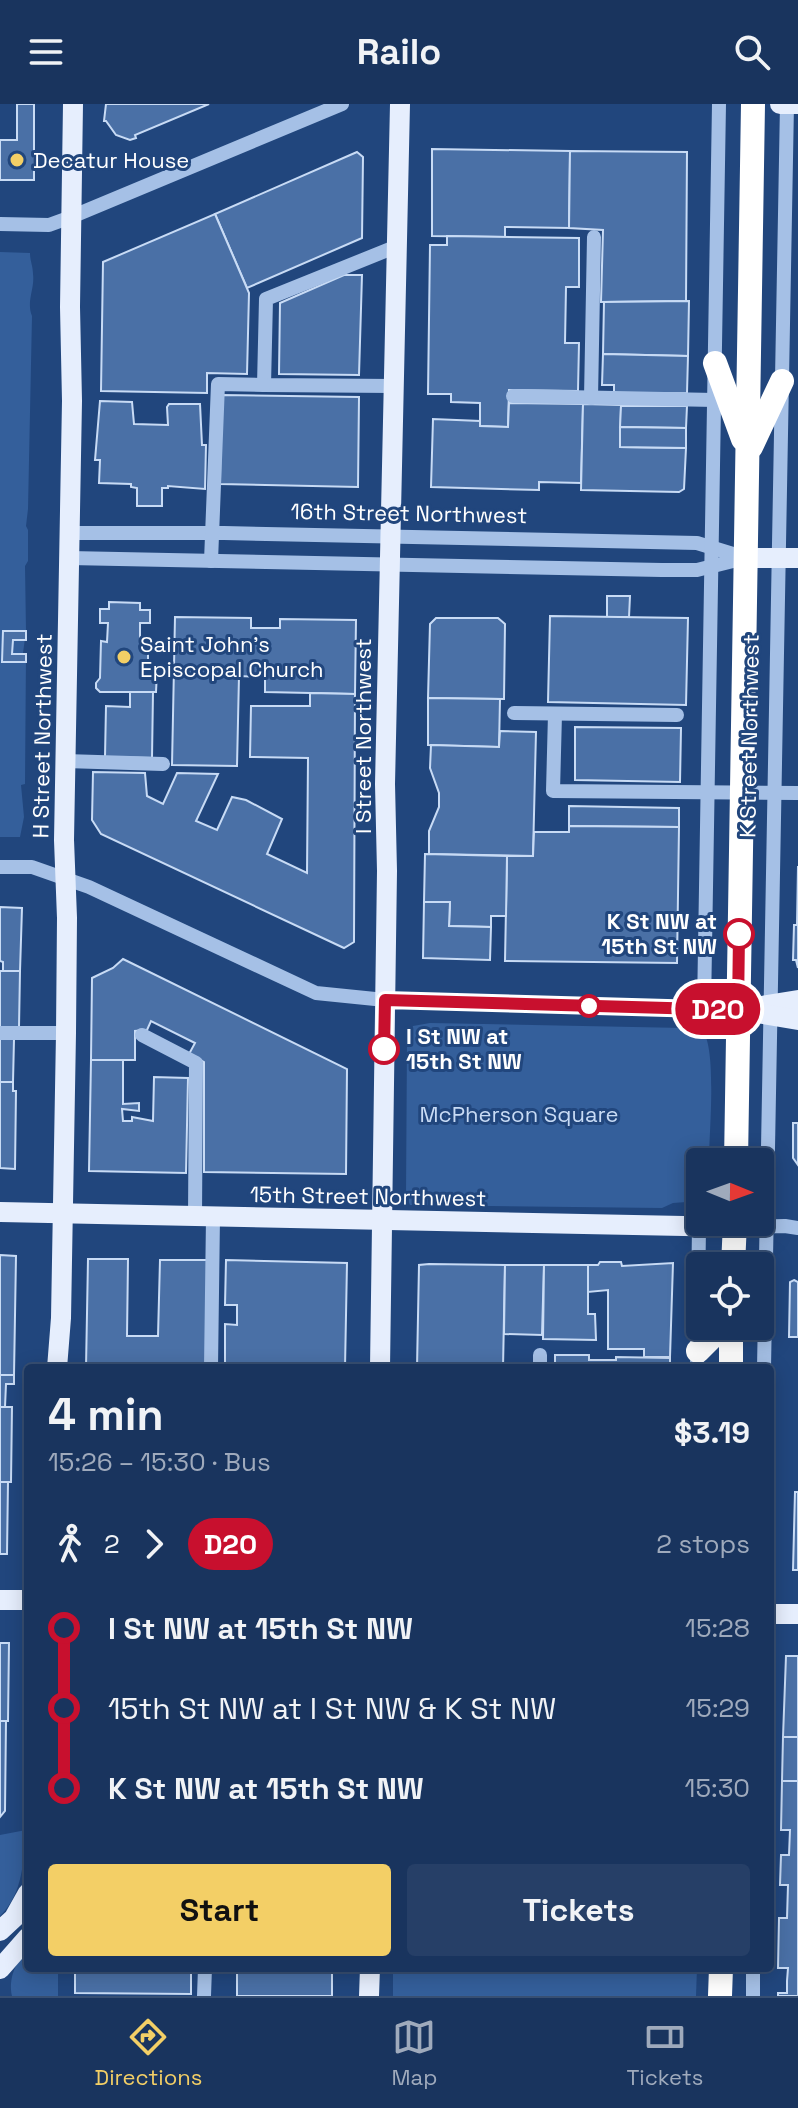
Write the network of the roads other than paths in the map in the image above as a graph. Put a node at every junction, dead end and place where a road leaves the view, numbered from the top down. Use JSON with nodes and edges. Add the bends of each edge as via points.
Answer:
{"nodes":[{"id":1,"x":73,"y":104,"type":"edge"},
{"id":2,"x":342,"y":104,"type":"edge"},
{"id":3,"x":400,"y":104,"type":"edge"},
{"id":4,"x":719,"y":104,"type":"edge"},
{"id":5,"x":753,"y":104,"type":"edge"},
{"id":6,"x":780,"y":104,"type":"edge"},
{"id":7,"x":787,"y":104,"type":"edge"},
{"id":8,"x":798,"y":104,"type":"edge"},
{"id":9,"x":71,"y":217,"type":"junction"},
{"id":10,"x":0,"y":224,"type":"edge"},
{"id":11,"x":594,"y":237,"type":"dead end"},
{"id":12,"x":395,"y":247,"type":"junction"},
{"id":13,"x":791,"y":321,"type":"edge"},
{"id":14,"x":715,"y":363,"type":"junction"},
{"id":15,"x":782,"y":381,"type":"junction"},
{"id":16,"x":264,"y":385,"type":"junction"},
{"id":17,"x":393,"y":386,"type":"junction"},
{"id":18,"x":513,"y":396,"type":"dead end"},
{"id":19,"x":591,"y":398,"type":"junction"},
{"id":20,"x":715,"y":400,"type":"junction"},
{"id":21,"x":748,"y":452,"type":"junction"},
{"id":22,"x":69,"y":533,"type":"junction"},
{"id":23,"x":212,"y":533,"type":"junction"},
{"id":24,"x":390,"y":537,"type":"junction"},
{"id":25,"x":712,"y":548,"type":"junction"},
{"id":26,"x":69,"y":558,"type":"junction"},
{"id":27,"x":746,"y":558,"type":"junction"},
{"id":28,"x":788,"y":558,"type":"edge"},
{"id":29,"x":211,"y":561,"type":"junction"},
{"id":30,"x":389,"y":563,"type":"junction"},
{"id":31,"x":712,"y":567,"type":"junction"},
{"id":32,"x":514,"y":713,"type":"dead end"},
{"id":33,"x":555,"y":714,"type":"junction"},
{"id":34,"x":677,"y":715,"type":"dead end"},
{"id":35,"x":65,"y":761,"type":"junction"},
{"id":36,"x":163,"y":764,"type":"dead end"},
{"id":37,"x":741,"y":792,"type":"junction"},
{"id":38,"x":709,"y":793,"type":"junction"},
{"id":39,"x":774,"y":793,"type":"junction"},
{"id":40,"x":798,"y":793,"type":"edge"},
{"id":41,"x":0,"y":867,"type":"edge"},
{"id":42,"x":66,"y":878,"type":"junction"},
{"id":43,"x":385,"y":1000,"type":"junction"},
{"id":44,"x":798,"y":1000,"type":"edge"},
{"id":45,"x":704,"y":1008,"type":"junction"},
{"id":46,"x":738,"y":1010,"type":"junction"},
{"id":47,"x":771,"y":1010,"type":"junction"},
{"id":48,"x":798,"y":1020,"type":"edge"},
{"id":49,"x":0,"y":1033,"type":"edge"},
{"id":50,"x":66,"y":1033,"type":"junction"},
{"id":51,"x":142,"y":1035,"type":"dead end"},
{"id":52,"x":736,"y":1148,"type":"edge"},
{"id":53,"x":768,"y":1148,"type":"edge"},
{"id":54,"x":0,"y":1212,"type":"edge"},
{"id":55,"x":62,"y":1214,"type":"junction"},
{"id":56,"x":204,"y":1217,"type":"junction"},
{"id":57,"x":382,"y":1220,"type":"junction"},
{"id":58,"x":774,"y":1227,"type":"edge"},
{"id":59,"x":686,"y":1228,"type":"edge"},
{"id":60,"x":798,"y":1228,"type":"edge"},
{"id":61,"x":699,"y":1236,"type":"edge"},
{"id":62,"x":766,"y":1236,"type":"edge"},
{"id":63,"x":712,"y":1340,"type":"edge"},
{"id":64,"x":731,"y":1340,"type":"edge"},
{"id":65,"x":697,"y":1359,"type":"edge"},
{"id":66,"x":57,"y":1364,"type":"edge"},
{"id":67,"x":211,"y":1364,"type":"edge"},
{"id":68,"x":380,"y":1364,"type":"edge"},
{"id":69,"x":731,"y":1364,"type":"edge"},
{"id":70,"x":764,"y":1364,"type":"edge"},
{"id":71,"x":0,"y":1600,"type":"edge"},
{"id":72,"x":24,"y":1600,"type":"edge"},
{"id":73,"x":774,"y":1614,"type":"edge"},
{"id":74,"x":798,"y":1614,"type":"edge"},
{"id":75,"x":24,"y":1900,"type":"edge"},
{"id":76,"x":0,"y":1931,"type":"edge"},
{"id":77,"x":24,"y":1942,"type":"edge"},
{"id":78,"x":0,"y":1969,"type":"edge"},
{"id":79,"x":205,"y":1972,"type":"edge"},
{"id":80,"x":370,"y":1972,"type":"edge"},
{"id":81,"x":721,"y":1972,"type":"edge"},
{"id":82,"x":753,"y":1972,"type":"edge"},
{"id":83,"x":204,"y":1996,"type":"edge"},
{"id":84,"x":369,"y":1996,"type":"edge"},
{"id":85,"x":720,"y":1996,"type":"edge"},
{"id":86,"x":753,"y":1996,"type":"edge"}],
"edges":[{"from":1,"to":9,"type":"main road","name":"H Street Northwest"},
{"from":2,"to":9,"type":"street"},
{"from":3,"to":12,"type":"main road","name":"I Street Northwest"},
{"from":4,"to":14,"type":"street","name":"K Street Northwest"},
{"from":5,"to":21,"type":"highway","name":"K Street Northwest"},
{"from":6,"to":7,"type":"main road"},
{"from":7,"to":8,"type":"main road"},
{"from":7,"to":13,"type":"street","name":"K Street Northwest"},
{"from":9,"to":10,"type":"street","via":[[49,225]]},
{"from":9,"to":22,"type":"main road","name":"H Street Northwest"},
{"from":11,"to":19,"type":"street"},
{"from":12,"to":16,"type":"street","via":[[266,299]]},
{"from":12,"to":17,"type":"main road","name":"I Street Northwest"},
{"from":13,"to":15,"type":"street","name":"K Street Northwest"},
{"from":14,"to":20,"type":"street","name":"K Street Northwest"},
{"from":14,"to":21,"type":"highway"},
{"from":15,"to":21,"type":"highway"},
{"from":15,"to":28,"type":"street","name":"K Street Northwest"},
{"from":16,"to":17,"type":"street"},
{"from":16,"to":23,"type":"street","via":[[218,384]]},
{"from":17,"to":24,"type":"main road","name":"I Street Northwest"},
{"from":18,"to":19,"type":"street"},
{"from":19,"to":20,"type":"street"},
{"from":20,"to":25,"type":"street","name":"K Street Northwest"},
{"from":21,"to":27,"type":"highway","name":"K Street Northwest"},
{"from":22,"to":23,"type":"street","name":"16th Street Northwest"},
{"from":22,"to":26,"type":"main road","name":"H Street Northwest"},
{"from":23,"to":24,"type":"street","name":"16th Street Northwest"},
{"from":23,"to":29,"type":"street"},
{"from":24,"to":25,"type":"street","name":"16th Street Northwest","via":[[697,543]]},
{"from":24,"to":30,"type":"main road","name":"I Street Northwest"},
{"from":25,"to":27,"type":"street","name":"16th Street Northwest"},
{"from":25,"to":31,"type":"street","name":"K Street Northwest"},
{"from":26,"to":29,"type":"street","name":"16th Street Northwest"},
{"from":26,"to":35,"type":"main road","name":"H Street Northwest"},
{"from":27,"to":28,"type":"main road","name":"16th Street Northwest"},
{"from":27,"to":31,"type":"street","name":"16th Street Northwest"},
{"from":27,"to":37,"type":"highway","name":"K Street Northwest"},
{"from":28,"to":39,"type":"street","name":"K Street Northwest"},
{"from":29,"to":30,"type":"street","name":"16th Street Northwest"},
{"from":30,"to":31,"type":"street","name":"16th Street Northwest"},
{"from":30,"to":43,"type":"main road","name":"I Street Northwest"},
{"from":31,"to":38,"type":"street","name":"K Street Northwest"},
{"from":32,"to":33,"type":"street"},
{"from":33,"to":34,"type":"street"},
{"from":33,"to":38,"type":"street","via":[[553,791]]},
{"from":35,"to":36,"type":"street"},
{"from":35,"to":42,"type":"main road","name":"H Street Northwest"},
{"from":37,"to":38,"type":"street"},
{"from":37,"to":39,"type":"street"},
{"from":37,"to":46,"type":"highway","name":"K Street Northwest"},
{"from":38,"to":45,"type":"street","name":"K Street Northwest"},
{"from":39,"to":40,"type":"street"},
{"from":39,"to":47,"type":"street","name":"K Street Northwest"},
{"from":41,"to":42,"type":"street","via":[[32,867]]},
{"from":42,"to":43,"type":"street","via":[[316,993]]},
{"from":42,"to":50,"type":"main road","name":"H Street Northwest"},
{"from":43,"to":45,"type":"street"},
{"from":43,"to":57,"type":"main road","name":"I Street Northwest"},
{"from":44,"to":47,"type":"main road"},
{"from":45,"to":46,"type":"street"},
{"from":46,"to":47,"type":"main road"},
{"from":46,"to":52,"type":"highway","name":"K Street Northwest"},
{"from":47,"to":48,"type":"main road"},
{"from":47,"to":53,"type":"street","name":"K Street Northwest"},
{"from":49,"to":50,"type":"street"},
{"from":50,"to":55,"type":"main road","name":"H Street Northwest"},
{"from":51,"to":56,"type":"street","via":[[196,1063]]},
{"from":54,"to":55,"type":"main road","name":"15th Street Northwest"},
{"from":55,"to":56,"type":"main road","name":"15th Street Northwest"},
{"from":55,"to":66,"type":"main road","name":"H Street Northwest"},
{"from":56,"to":57,"type":"main road","name":"15th Street Northwest"},
{"from":56,"to":67,"type":"street"},
{"from":57,"to":59,"type":"main road","name":"15th Street Northwest"},
{"from":57,"to":68,"type":"main road","name":"I Street Northwest"},
{"from":58,"to":60,"type":"street"},
{"from":61,"to":65,"type":"street"},
{"from":62,"to":70,"type":"street","name":"K Street Northwest"},
{"from":63,"to":65,"type":"highway"},
{"from":64,"to":69,"type":"highway"},
{"from":71,"to":72,"type":"main road"},
{"from":73,"to":74,"type":"main road"},
{"from":75,"to":76,"type":"main road"},
{"from":77,"to":78,"type":"main road"},
{"from":79,"to":83,"type":"street"},
{"from":80,"to":84,"type":"main road"},
{"from":81,"to":85,"type":"highway"},
{"from":82,"to":86,"type":"street"}]}
